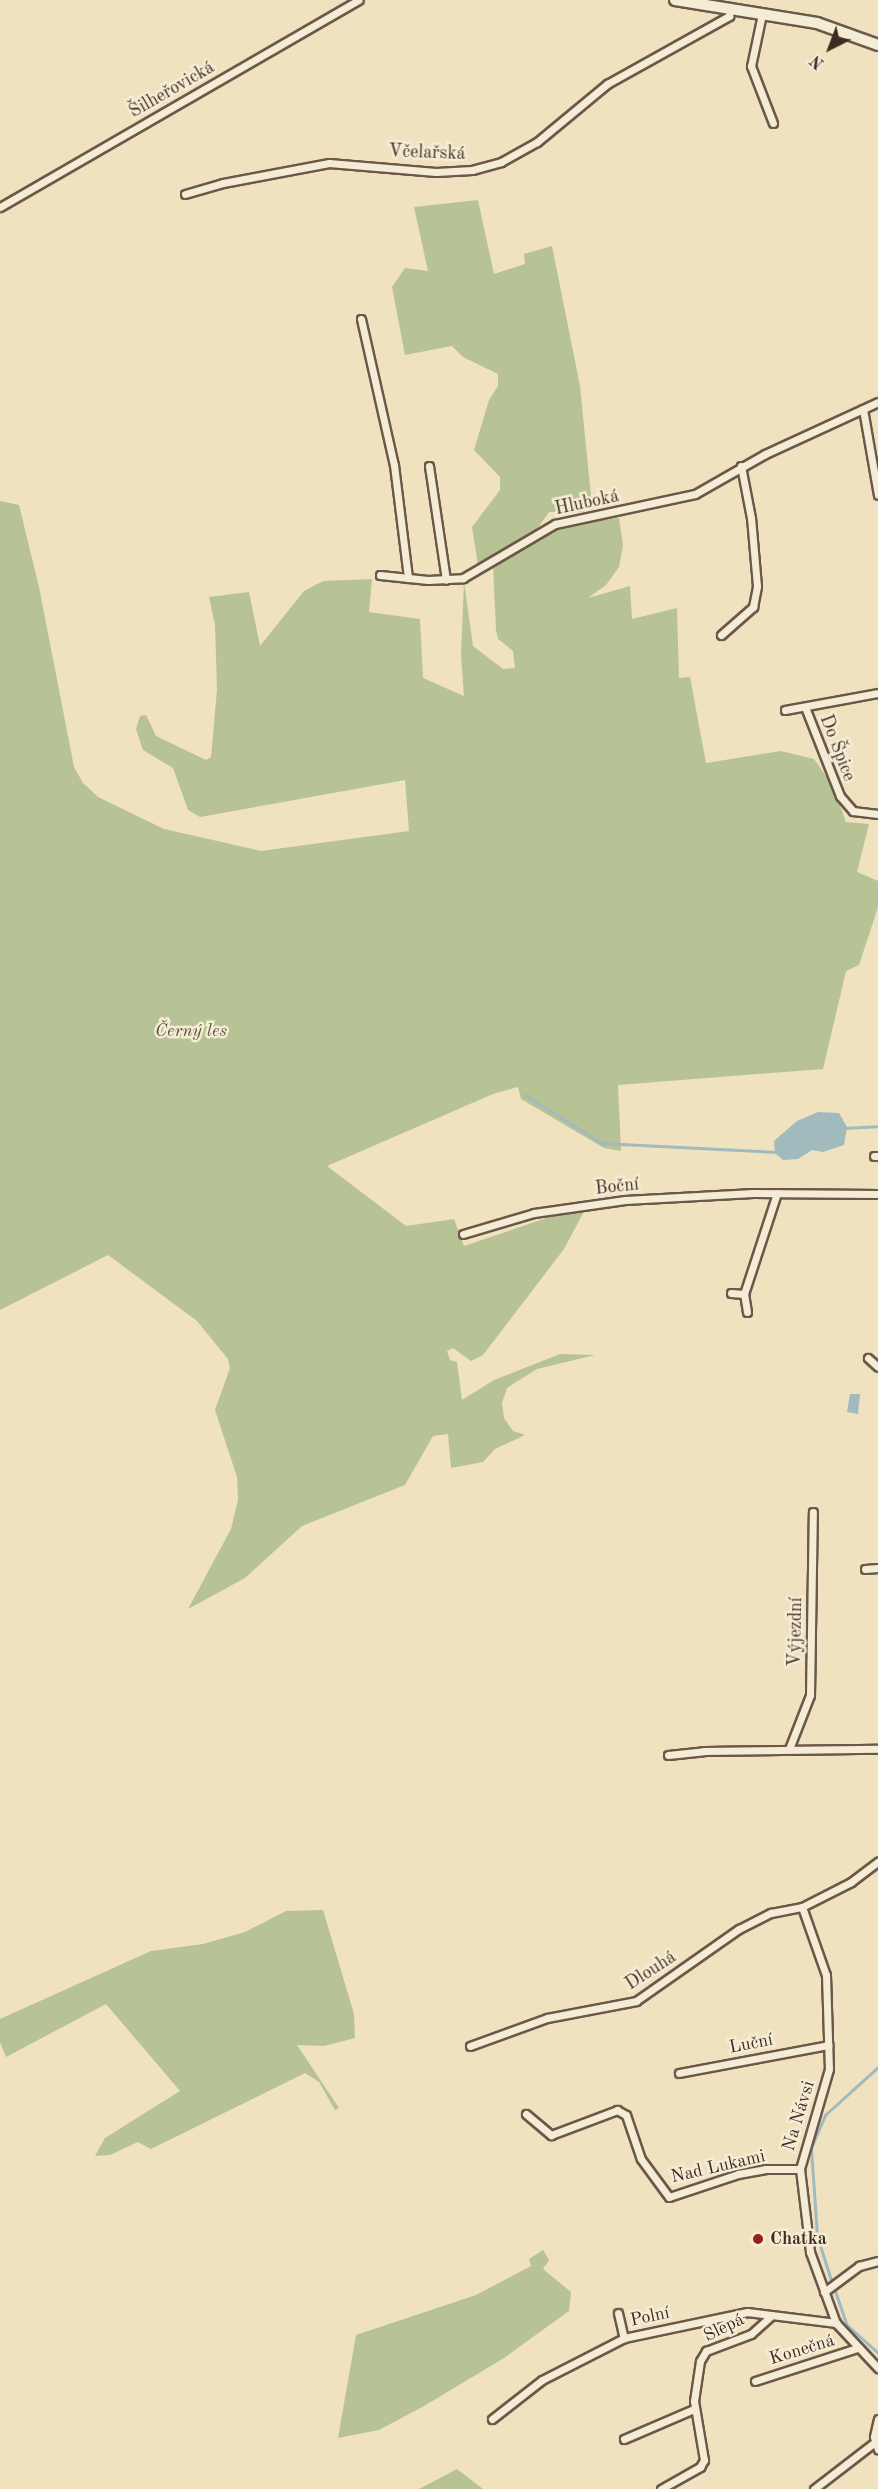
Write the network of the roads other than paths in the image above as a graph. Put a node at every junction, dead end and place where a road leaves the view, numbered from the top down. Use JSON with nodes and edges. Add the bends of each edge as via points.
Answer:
{"nodes":[{"id":1,"x":359,"y":0,"type":"edge"},
{"id":2,"x":675,"y":0,"type":"edge"},
{"id":3,"x":730,"y":10,"type":"junction"},
{"id":4,"x":762,"y":14,"type":"junction"},
{"id":5,"x":878,"y":45,"type":"edge"},
{"id":6,"x":772,"y":123,"type":"dead end"},
{"id":7,"x":185,"y":194,"type":"dead end"},
{"id":8,"x":0,"y":207,"type":"edge"},
{"id":9,"x":361,"y":319,"type":"dead end"},
{"id":10,"x":878,"y":402,"type":"edge"},
{"id":11,"x":863,"y":409,"type":"junction"},
{"id":12,"x":429,"y":466,"type":"dead end"},
{"id":13,"x":741,"y":466,"type":"junction"},
{"id":14,"x":878,"y":495,"type":"edge"},
{"id":15,"x":380,"y":575,"type":"dead end"},
{"id":16,"x":408,"y":578,"type":"junction"},
{"id":17,"x":446,"y":580,"type":"junction"},
{"id":18,"x":721,"y":635,"type":"dead end"},
{"id":19,"x":878,"y":693,"type":"edge"},
{"id":20,"x":805,"y":707,"type":"junction"},
{"id":21,"x":785,"y":710,"type":"dead end"},
{"id":22,"x":876,"y":813,"type":"edge"},
{"id":23,"x":777,"y":1194,"type":"junction"},
{"id":24,"x":878,"y":1194,"type":"edge"},
{"id":25,"x":463,"y":1234,"type":"dead end"},
{"id":26,"x":731,"y":1293,"type":"dead end"},
{"id":27,"x":744,"y":1294,"type":"junction"},
{"id":28,"x":747,"y":1312,"type":"dead end"},
{"id":29,"x":868,"y":1358,"type":"dead end"},
{"id":30,"x":878,"y":1367,"type":"edge"},
{"id":31,"x":813,"y":1512,"type":"dead end"},
{"id":32,"x":878,"y":1568,"type":"edge"},
{"id":33,"x":865,"y":1569,"type":"dead end"},
{"id":34,"x":789,"y":1749,"type":"junction"},
{"id":35,"x":878,"y":1749,"type":"edge"},
{"id":36,"x":668,"y":1755,"type":"dead end"},
{"id":37,"x":878,"y":1862,"type":"edge"},
{"id":38,"x":802,"y":1907,"type":"junction"},
{"id":39,"x":828,"y":2044,"type":"junction"},
{"id":40,"x":470,"y":2046,"type":"dead end"},
{"id":41,"x":679,"y":2073,"type":"dead end"},
{"id":42,"x":526,"y":2114,"type":"dead end"},
{"id":43,"x":800,"y":2169,"type":"junction"},
{"id":44,"x":878,"y":2261,"type":"edge"},
{"id":45,"x":824,"y":2292,"type":"junction"},
{"id":46,"x":618,"y":2313,"type":"dead end"},
{"id":47,"x":772,"y":2315,"type":"junction"},
{"id":48,"x":836,"y":2323,"type":"junction"},
{"id":49,"x":624,"y":2338,"type":"junction"},
{"id":50,"x":857,"y":2348,"type":"junction"},
{"id":51,"x":878,"y":2368,"type":"edge"},
{"id":52,"x":755,"y":2381,"type":"dead end"},
{"id":53,"x":694,"y":2409,"type":"junction"},
{"id":54,"x":878,"y":2419,"type":"edge"},
{"id":55,"x":492,"y":2420,"type":"dead end"},
{"id":56,"x":624,"y":2439,"type":"dead end"},
{"id":57,"x":876,"y":2446,"type":"edge"},
{"id":58,"x":661,"y":2489,"type":"edge"},
{"id":59,"x":814,"y":2489,"type":"edge"}],
"edges":[{"from":1,"to":8,"type":"street","name":"Šilheřovická"},
{"from":2,"to":3,"type":"street"},
{"from":3,"to":4,"type":"street"},
{"from":3,"to":7,"type":"street","name":"Včelařská","via":[[729,16],[607,84],[537,142],[501,162],[472,170],[436,172],[329,163]]},
{"from":4,"to":5,"type":"street","via":[[824,24]]},
{"from":4,"to":6,"type":"street","via":[[751,66]]},
{"from":9,"to":16,"type":"street","via":[[394,465]]},
{"from":10,"to":11,"type":"street","name":"Hluboká"},
{"from":11,"to":13,"type":"street","name":"Hluboká"},
{"from":11,"to":14,"type":"street"},
{"from":12,"to":17,"type":"street"},
{"from":13,"to":17,"type":"street","name":"Hluboká","via":[[695,494],[674,501],[555,524],[463,578]]},
{"from":13,"to":18,"type":"street","via":[[751,518],[757,586],[753,607]]},
{"from":15,"to":16,"type":"street","name":"Hluboká"},
{"from":16,"to":17,"type":"street","name":"Hluboká"},
{"from":19,"to":20,"type":"street","name":"Do Špice"},
{"from":20,"to":21,"type":"street","name":"Do Špice"},
{"from":20,"to":22,"type":"street","name":"Do Špice","via":[[840,796],[853,811]]},
{"from":23,"to":24,"type":"street","name":"Boční"},
{"from":23,"to":25,"type":"street","name":"Boční","via":[[626,1200],[534,1213]]},
{"from":23,"to":27,"type":"street"},
{"from":26,"to":27,"type":"street"},
{"from":27,"to":28,"type":"street"},
{"from":29,"to":30,"type":"street"},
{"from":31,"to":34,"type":"street","name":"Výjezdní","via":[[810,1695]]},
{"from":32,"to":33,"type":"street"},
{"from":34,"to":35,"type":"street"},
{"from":34,"to":36,"type":"street"},
{"from":37,"to":38,"type":"street","via":[[851,1882]]},
{"from":38,"to":39,"type":"street","name":"Na Návsi","via":[[826,1975]]},
{"from":38,"to":40,"type":"street","name":"Dlouhá","via":[[771,1913],[739,1929],[636,2001],[547,2018]]},
{"from":39,"to":41,"type":"street","name":"Luční"},
{"from":39,"to":43,"type":"street","name":"Na Návsi","via":[[829,2069],[821,2106]]},
{"from":42,"to":43,"type":"street","name":"Nad Lukami","via":[[551,2135],[617,2110],[626,2115],[641,2159],[669,2197],[738,2174]]},
{"from":43,"to":45,"type":"street","name":"Na Návsi","via":[[810,2252]]},
{"from":44,"to":45,"type":"street","via":[[859,2266]]},
{"from":45,"to":48,"type":"street","name":"Na Návsi"},
{"from":46,"to":49,"type":"street"},
{"from":47,"to":48,"type":"street","name":"Polní"},
{"from":47,"to":49,"type":"street","name":"Polní","via":[[747,2312]]},
{"from":47,"to":53,"type":"street","name":"Slepá","via":[[751,2334],[706,2351],[700,2361]]},
{"from":48,"to":50,"type":"street","name":"Na Návsi"},
{"from":49,"to":55,"type":"street","name":"Polní","via":[[542,2380]]},
{"from":50,"to":51,"type":"street","name":"Na Návsi"},
{"from":50,"to":52,"type":"street","name":"Konečná"},
{"from":53,"to":56,"type":"street"},
{"from":53,"to":58,"type":"street","name":"Slepá","via":[[704,2456],[702,2464]]},
{"from":54,"to":57,"type":"street"},
{"from":57,"to":59,"type":"street"}]}
